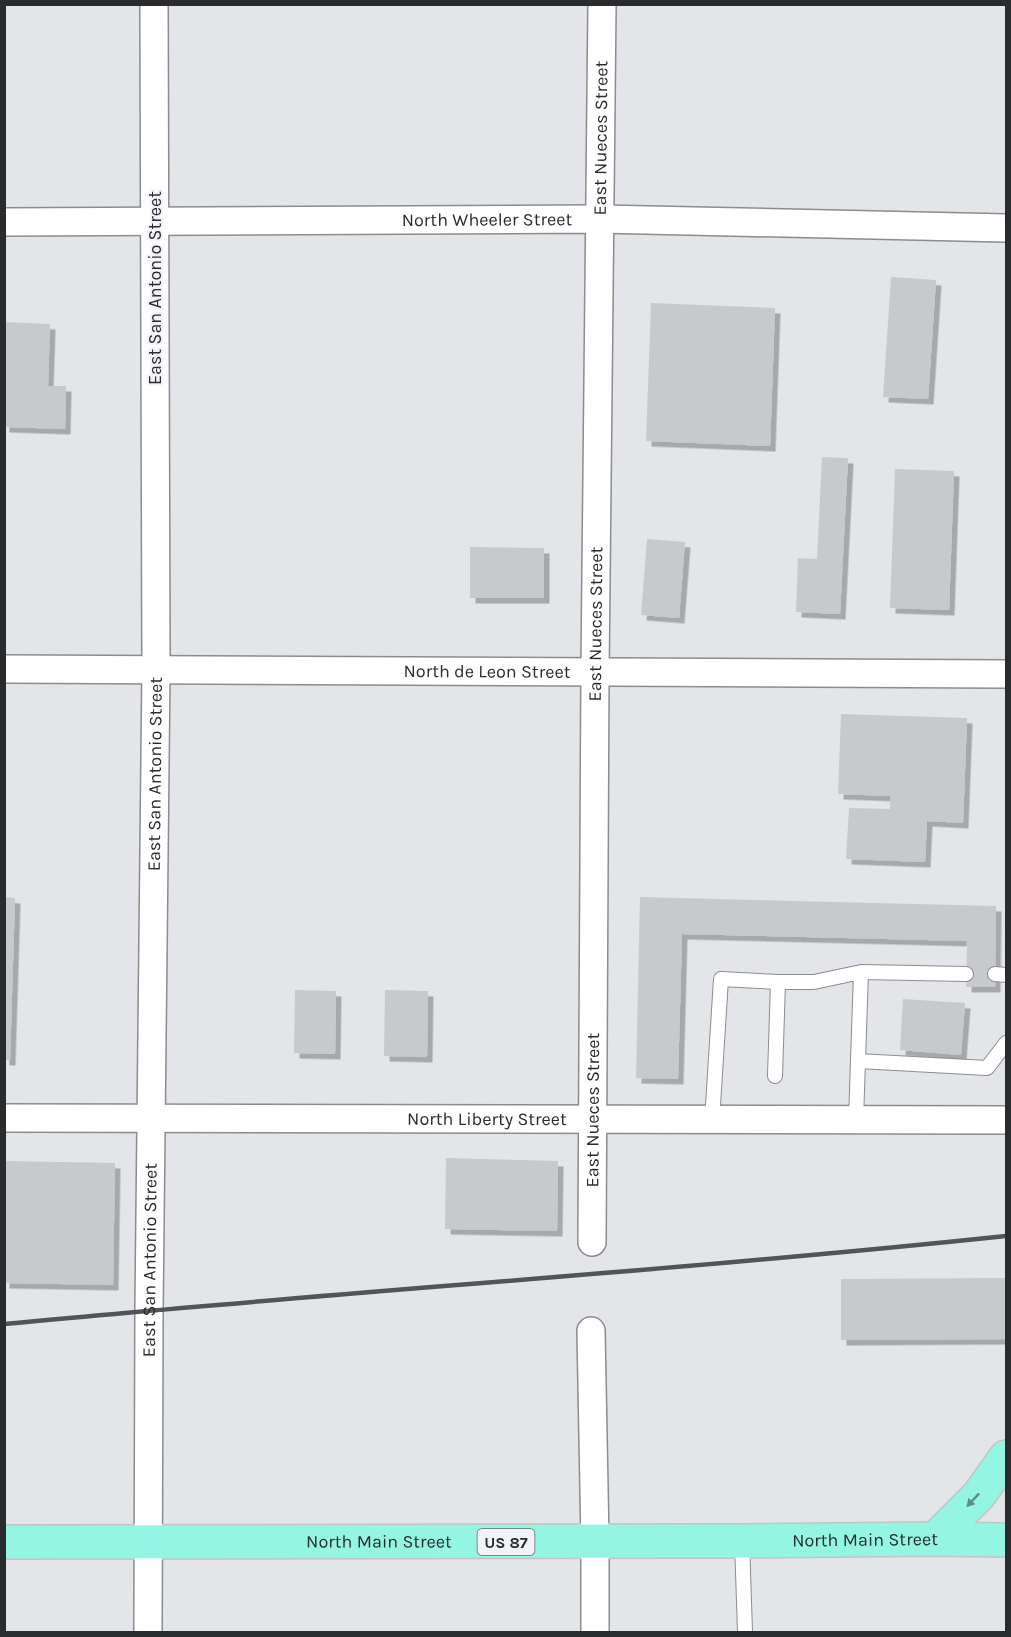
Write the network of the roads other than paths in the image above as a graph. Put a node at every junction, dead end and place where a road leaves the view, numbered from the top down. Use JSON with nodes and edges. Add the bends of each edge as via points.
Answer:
{"nodes":[{"id":1,"x":154,"y":4,"type":"edge"},
{"id":2,"x":602,"y":4,"type":"edge"},
{"id":3,"x":601,"y":219,"type":"junction"},
{"id":4,"x":4,"y":222,"type":"edge"},
{"id":5,"x":155,"y":222,"type":"junction"},
{"id":6,"x":1006,"y":228,"type":"edge"},
{"id":7,"x":4,"y":669,"type":"edge"},
{"id":8,"x":156,"y":669,"type":"junction"},
{"id":9,"x":595,"y":671,"type":"junction"},
{"id":10,"x":1006,"y":674,"type":"edge"},
{"id":11,"x":861,"y":972,"type":"junction"},
{"id":12,"x":966,"y":974,"type":"dead end"},
{"id":13,"x":778,"y":982,"type":"junction"},
{"id":14,"x":1006,"y":1043,"type":"edge"},
{"id":15,"x":858,"y":1061,"type":"junction"},
{"id":16,"x":775,"y":1076,"type":"dead end"},
{"id":17,"x":4,"y":1118,"type":"edge"},
{"id":18,"x":150,"y":1118,"type":"junction"},
{"id":19,"x":592,"y":1120,"type":"junction"},
{"id":20,"x":712,"y":1120,"type":"junction"},
{"id":21,"x":856,"y":1120,"type":"junction"},
{"id":22,"x":1006,"y":1120,"type":"edge"},
{"id":23,"x":592,"y":1242,"type":"dead end"},
{"id":24,"x":591,"y":1331,"type":"dead end"},
{"id":25,"x":1006,"y":1457,"type":"edge"},
{"id":26,"x":935,"y":1539,"type":"junction"},
{"id":27,"x":1006,"y":1540,"type":"edge"},
{"id":28,"x":595,"y":1541,"type":"junction"},
{"id":29,"x":742,"y":1541,"type":"junction"},
{"id":30,"x":4,"y":1542,"type":"edge"},
{"id":31,"x":149,"y":1543,"type":"junction"},
{"id":32,"x":148,"y":1632,"type":"edge"},
{"id":33,"x":594,"y":1632,"type":"edge"},
{"id":34,"x":745,"y":1632,"type":"edge"}],
"edges":[{"from":1,"to":5,"type":"street","name":"East San Antonio Street"},
{"from":2,"to":3,"type":"street","name":"East Nueces Street"},
{"from":3,"to":5,"type":"street","name":"North Wheeler Street"},
{"from":3,"to":6,"type":"street","name":"North Wheeler Street"},
{"from":3,"to":9,"type":"street","name":"East Nueces Street"},
{"from":4,"to":5,"type":"street","name":"North Wheeler Street"},
{"from":5,"to":8,"type":"street","name":"East San Antonio Street"},
{"from":7,"to":8,"type":"street","name":"North de Leon Street"},
{"from":8,"to":9,"type":"street","name":"North de Leon Street"},
{"from":8,"to":18,"type":"street","name":"East San Antonio Street"},
{"from":9,"to":10,"type":"street","name":"North de Leon Street"},
{"from":9,"to":19,"type":"street","name":"East Nueces Street"},
{"from":11,"to":12,"type":"lane"},
{"from":11,"to":13,"type":"lane","via":[[814,982]]},
{"from":11,"to":15,"type":"lane"},
{"from":13,"to":16,"type":"lane"},
{"from":13,"to":20,"type":"lane","via":[[721,979]]},
{"from":14,"to":15,"type":"lane","via":[[987,1068]]},
{"from":15,"to":21,"type":"lane"},
{"from":17,"to":18,"type":"street","name":"North Liberty Street"},
{"from":18,"to":19,"type":"street","name":"North Liberty Street"},
{"from":18,"to":31,"type":"street","name":"East San Antonio Street"},
{"from":19,"to":20,"type":"street","name":"North Liberty Street"},
{"from":19,"to":23,"type":"street","name":"East Nueces Street"},
{"from":20,"to":21,"type":"street","name":"North Liberty Street"},
{"from":21,"to":22,"type":"street","name":"North Liberty Street"},
{"from":24,"to":28,"type":"street"},
{"from":25,"to":26,"type":"main road","one_way":true,"via":[[979,1494]]},
{"from":26,"to":27,"type":"main road","name":"North Main Street","number":"US 87"},
{"from":26,"to":29,"type":"main road","name":"North Main Street","number":"US 87"},
{"from":28,"to":29,"type":"main road","name":"North Main Street","number":"US 87"},
{"from":28,"to":31,"type":"main road","name":"North Main Street","number":"US 87"},
{"from":28,"to":33,"type":"street"},
{"from":29,"to":34,"type":"lane"},
{"from":30,"to":31,"type":"main road","name":"North Main Street","number":"US 87"},
{"from":31,"to":32,"type":"street","name":"East San Antonio Street"}]}
